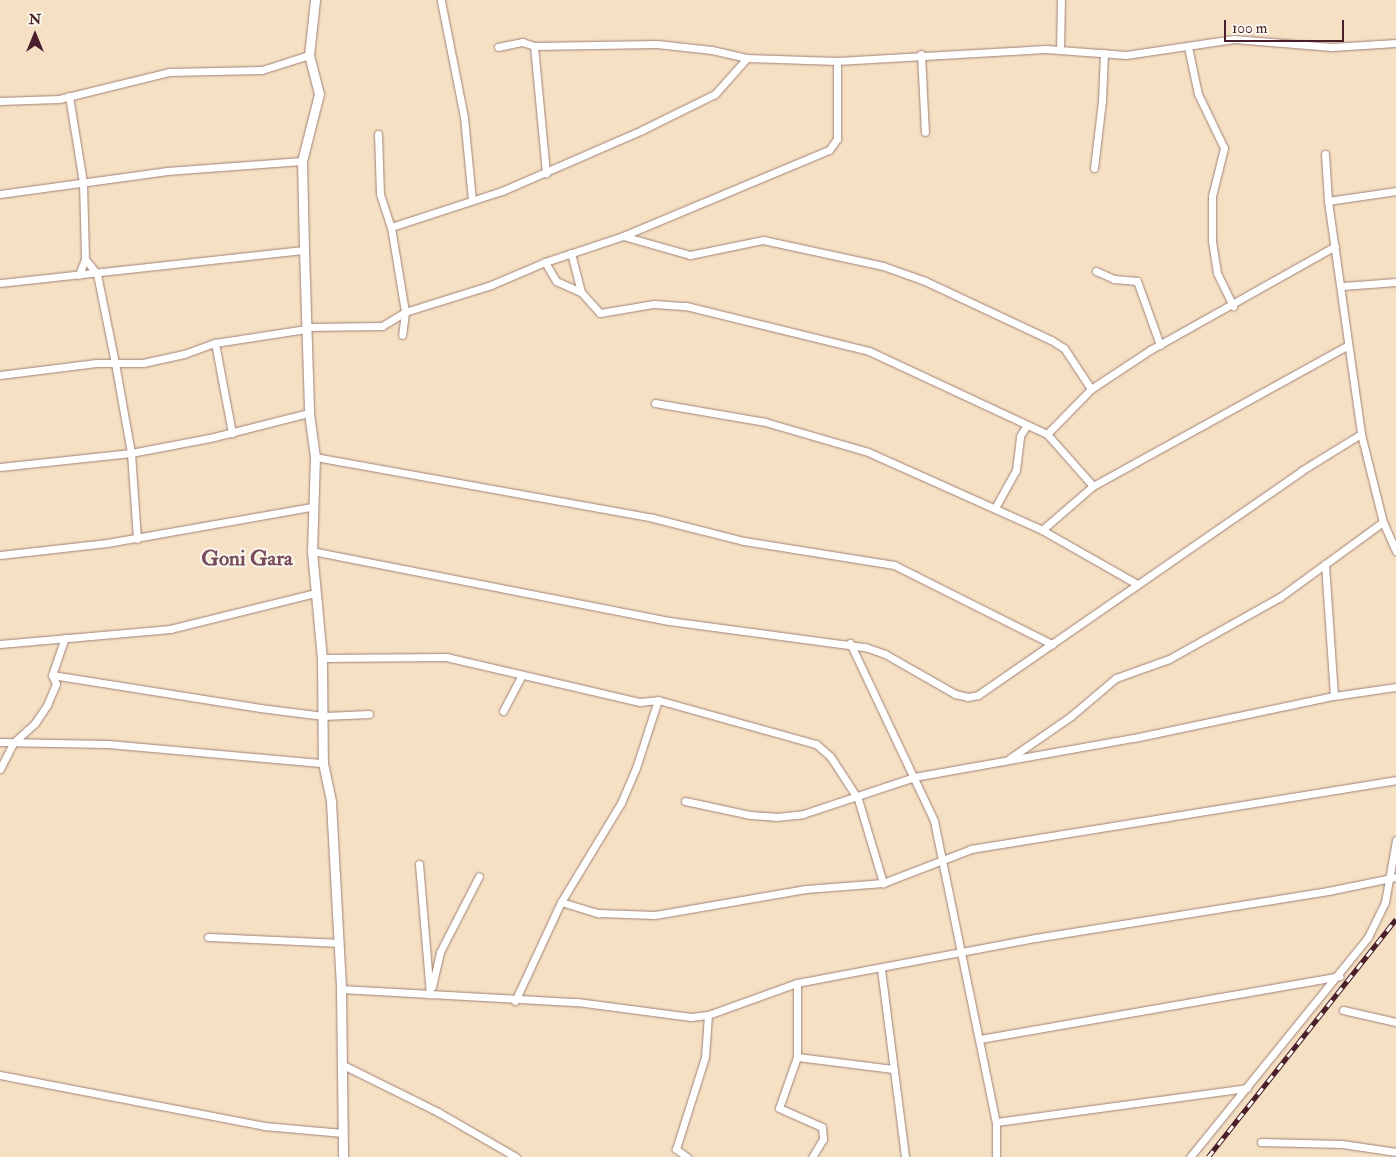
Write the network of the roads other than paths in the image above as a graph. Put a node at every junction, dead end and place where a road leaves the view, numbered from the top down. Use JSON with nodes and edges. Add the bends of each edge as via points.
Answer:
{"nodes":[{"id":1,"x":315,"y":0,"type":"edge"},
{"id":2,"x":1061,"y":0,"type":"edge"},
{"id":3,"x":441,"y":1,"type":"edge"},
{"id":4,"x":1396,"y":43,"type":"edge"},
{"id":5,"x":534,"y":46,"type":"junction"},
{"id":6,"x":1188,"y":47,"type":"junction"},
{"id":7,"x":498,"y":48,"type":"dead end"},
{"id":8,"x":1060,"y":50,"type":"junction"},
{"id":9,"x":1104,"y":53,"type":"junction"},
{"id":10,"x":921,"y":54,"type":"junction"},
{"id":11,"x":310,"y":55,"type":"junction"},
{"id":12,"x":747,"y":58,"type":"junction"},
{"id":13,"x":837,"y":61,"type":"junction"},
{"id":14,"x":69,"y":96,"type":"junction"},
{"id":15,"x":0,"y":101,"type":"edge"},
{"id":16,"x":925,"y":132,"type":"dead end"},
{"id":17,"x":378,"y":134,"type":"dead end"},
{"id":18,"x":1325,"y":154,"type":"dead end"},
{"id":19,"x":302,"y":161,"type":"junction"},
{"id":20,"x":1094,"y":168,"type":"dead end"},
{"id":21,"x":546,"y":172,"type":"junction"},
{"id":22,"x":83,"y":182,"type":"junction"},
{"id":23,"x":1396,"y":192,"type":"edge"},
{"id":24,"x":0,"y":194,"type":"edge"},
{"id":25,"x":472,"y":200,"type":"junction"},
{"id":26,"x":1328,"y":201,"type":"junction"},
{"id":27,"x":391,"y":227,"type":"junction"},
{"id":28,"x":623,"y":236,"type":"junction"},
{"id":29,"x":1335,"y":246,"type":"junction"},
{"id":30,"x":304,"y":250,"type":"junction"},
{"id":31,"x":571,"y":253,"type":"junction"},
{"id":32,"x":85,"y":259,"type":"junction"},
{"id":33,"x":545,"y":262,"type":"junction"},
{"id":34,"x":1096,"y":271,"type":"dead end"},
{"id":35,"x":97,"y":274,"type":"junction"},
{"id":36,"x":79,"y":275,"type":"junction"},
{"id":37,"x":0,"y":282,"type":"edge"},
{"id":38,"x":1396,"y":282,"type":"edge"},
{"id":39,"x":1343,"y":286,"type":"junction"},
{"id":40,"x":581,"y":292,"type":"junction"},
{"id":41,"x":1233,"y":306,"type":"junction"},
{"id":42,"x":405,"y":312,"type":"junction"},
{"id":43,"x":306,"y":328,"type":"junction"},
{"id":44,"x":402,"y":335,"type":"dead end"},
{"id":45,"x":215,"y":343,"type":"junction"},
{"id":46,"x":1160,"y":345,"type":"junction"},
{"id":47,"x":1348,"y":345,"type":"junction"},
{"id":48,"x":114,"y":363,"type":"junction"},
{"id":49,"x":0,"y":375,"type":"edge"},
{"id":50,"x":1092,"y":389,"type":"junction"},
{"id":51,"x":655,"y":403,"type":"dead end"},
{"id":52,"x":309,"y":413,"type":"junction"},
{"id":53,"x":1027,"y":425,"type":"junction"},
{"id":54,"x":232,"y":433,"type":"junction"},
{"id":55,"x":1047,"y":434,"type":"junction"},
{"id":56,"x":1362,"y":434,"type":"junction"},
{"id":57,"x":131,"y":453,"type":"junction"},
{"id":58,"x":315,"y":457,"type":"junction"},
{"id":59,"x":0,"y":467,"type":"edge"},
{"id":60,"x":1092,"y":486,"type":"junction"},
{"id":61,"x":312,"y":507,"type":"junction"},
{"id":62,"x":995,"y":508,"type":"junction"},
{"id":63,"x":1383,"y":522,"type":"junction"},
{"id":64,"x":1042,"y":530,"type":"junction"},
{"id":65,"x":138,"y":539,"type":"junction"},
{"id":66,"x":312,"y":551,"type":"junction"},
{"id":67,"x":1396,"y":551,"type":"edge"},
{"id":68,"x":0,"y":555,"type":"edge"},
{"id":69,"x":1325,"y":564,"type":"junction"},
{"id":70,"x":1137,"y":584,"type":"junction"},
{"id":71,"x":315,"y":592,"type":"junction"},
{"id":72,"x":65,"y":638,"type":"junction"},
{"id":73,"x":850,"y":643,"type":"junction"},
{"id":74,"x":0,"y":644,"type":"edge"},
{"id":75,"x":1052,"y":644,"type":"junction"},
{"id":76,"x":322,"y":658,"type":"junction"},
{"id":77,"x":52,"y":675,"type":"junction"},
{"id":78,"x":522,"y":675,"type":"junction"},
{"id":79,"x":1396,"y":687,"type":"edge"},
{"id":80,"x":1334,"y":696,"type":"junction"},
{"id":81,"x":658,"y":700,"type":"junction"},
{"id":82,"x":503,"y":711,"type":"dead end"},
{"id":83,"x":369,"y":714,"type":"dead end"},
{"id":84,"x":324,"y":716,"type":"junction"},
{"id":85,"x":0,"y":742,"type":"edge"},
{"id":86,"x":13,"y":743,"type":"junction"},
{"id":87,"x":1008,"y":759,"type":"junction"},
{"id":88,"x":324,"y":763,"type":"junction"},
{"id":89,"x":0,"y":769,"type":"edge"},
{"id":90,"x":914,"y":777,"type":"junction"},
{"id":91,"x":1396,"y":780,"type":"edge"},
{"id":92,"x":858,"y":798,"type":"junction"},
{"id":93,"x":685,"y":801,"type":"dead end"},
{"id":94,"x":1396,"y":840,"type":"edge"},
{"id":95,"x":941,"y":862,"type":"junction"},
{"id":96,"x":419,"y":864,"type":"dead end"},
{"id":97,"x":479,"y":876,"type":"dead end"},
{"id":98,"x":1394,"y":878,"type":"edge"},
{"id":99,"x":883,"y":883,"type":"junction"},
{"id":100,"x":561,"y":902,"type":"junction"},
{"id":101,"x":208,"y":937,"type":"dead end"},
{"id":102,"x":338,"y":943,"type":"junction"},
{"id":103,"x":961,"y":955,"type":"junction"},
{"id":104,"x":881,"y":969,"type":"junction"},
{"id":105,"x":1340,"y":976,"type":"junction"},
{"id":106,"x":798,"y":984,"type":"junction"},
{"id":107,"x":341,"y":989,"type":"junction"},
{"id":108,"x":430,"y":995,"type":"junction"},
{"id":109,"x":515,"y":1001,"type":"junction"},
{"id":110,"x":1343,"y":1010,"type":"dead end"},
{"id":111,"x":708,"y":1015,"type":"junction"},
{"id":112,"x":1396,"y":1022,"type":"edge"},
{"id":113,"x":980,"y":1039,"type":"junction"},
{"id":114,"x":797,"y":1057,"type":"junction"},
{"id":115,"x":341,"y":1064,"type":"junction"},
{"id":116,"x":894,"y":1069,"type":"junction"},
{"id":117,"x":0,"y":1075,"type":"edge"},
{"id":118,"x":1248,"y":1088,"type":"junction"},
{"id":119,"x":996,"y":1122,"type":"junction"},
{"id":120,"x":343,"y":1134,"type":"junction"},
{"id":121,"x":1261,"y":1142,"type":"dead end"},
{"id":122,"x":1396,"y":1152,"type":"edge"},
{"id":123,"x":344,"y":1157,"type":"edge"},
{"id":124,"x":516,"y":1157,"type":"edge"},
{"id":125,"x":687,"y":1157,"type":"edge"},
{"id":126,"x":812,"y":1157,"type":"edge"},
{"id":127,"x":905,"y":1157,"type":"edge"},
{"id":128,"x":996,"y":1157,"type":"edge"},
{"id":129,"x":1190,"y":1157,"type":"edge"}],
"edges":[{"from":1,"to":11,"type":"street"},
{"from":2,"to":8,"type":"street"},
{"from":3,"to":25,"type":"street","via":[[464,117]]},
{"from":4,"to":6,"type":"street","via":[[1332,47],[1234,39]]},
{"from":5,"to":7,"type":"street","via":[[522,42]]},
{"from":5,"to":12,"type":"street","via":[[657,44],[712,50]]},
{"from":5,"to":21,"type":"street"},
{"from":6,"to":9,"type":"street","via":[[1126,55]]},
{"from":6,"to":41,"type":"street","via":[[1198,94],[1224,148],[1212,196],[1212,242],[1217,273]]},
{"from":8,"to":9,"type":"street"},
{"from":8,"to":10,"type":"street"},
{"from":9,"to":20,"type":"street"},
{"from":10,"to":13,"type":"street"},
{"from":10,"to":16,"type":"street"},
{"from":11,"to":14,"type":"street","via":[[262,70],[169,72]]},
{"from":11,"to":19,"type":"street","via":[[319,94]]},
{"from":12,"to":13,"type":"street"},
{"from":12,"to":21,"type":"street","via":[[715,94]]},
{"from":13,"to":28,"type":"street","via":[[834,145]]},
{"from":14,"to":15,"type":"street","via":[[43,101]]},
{"from":14,"to":22,"type":"street"},
{"from":17,"to":27,"type":"street","via":[[380,194]]},
{"from":18,"to":26,"type":"street"},
{"from":19,"to":22,"type":"street","via":[[167,171]]},
{"from":19,"to":30,"type":"street"},
{"from":21,"to":25,"type":"street"},
{"from":22,"to":24,"type":"street"},
{"from":22,"to":32,"type":"street"},
{"from":23,"to":26,"type":"street"},
{"from":25,"to":27,"type":"street"},
{"from":26,"to":29,"type":"street"},
{"from":27,"to":42,"type":"street"},
{"from":28,"to":31,"type":"street"},
{"from":28,"to":50,"type":"street","via":[[648,246],[690,255],[762,240],[884,266],[925,281],[1051,340],[1064,348]]},
{"from":29,"to":39,"type":"street"},
{"from":29,"to":41,"type":"street"},
{"from":30,"to":35,"type":"street"},
{"from":30,"to":43,"type":"street"},
{"from":31,"to":33,"type":"street"},
{"from":31,"to":40,"type":"street"},
{"from":32,"to":35,"type":"street"},
{"from":32,"to":36,"type":"street"},
{"from":33,"to":40,"type":"street","via":[[556,281]]},
{"from":33,"to":42,"type":"street","via":[[491,285]]},
{"from":34,"to":46,"type":"street","via":[[1114,279],[1137,281]]},
{"from":35,"to":36,"type":"street"},
{"from":35,"to":48,"type":"street"},
{"from":36,"to":37,"type":"street"},
{"from":38,"to":39,"type":"street"},
{"from":39,"to":47,"type":"street"},
{"from":40,"to":53,"type":"street","via":[[600,313],[654,304],[686,306],[869,351]]},
{"from":41,"to":46,"type":"street"},
{"from":42,"to":43,"type":"street","via":[[382,326]]},
{"from":42,"to":44,"type":"street"},
{"from":43,"to":45,"type":"street"},
{"from":43,"to":52,"type":"street"},
{"from":45,"to":48,"type":"street","via":[[143,363]]},
{"from":45,"to":54,"type":"street"},
{"from":46,"to":50,"type":"street"},
{"from":47,"to":56,"type":"street"},
{"from":47,"to":60,"type":"street"},
{"from":48,"to":49,"type":"street"},
{"from":48,"to":57,"type":"street"},
{"from":50,"to":55,"type":"street"},
{"from":51,"to":62,"type":"street","via":[[765,422],[830,439]]},
{"from":52,"to":54,"type":"street"},
{"from":52,"to":58,"type":"street"},
{"from":53,"to":55,"type":"street"},
{"from":53,"to":62,"type":"street","via":[[1020,436],[1016,470]]},
{"from":54,"to":57,"type":"street"},
{"from":55,"to":60,"type":"street"},
{"from":56,"to":63,"type":"street"},
{"from":56,"to":70,"type":"street","via":[[1301,471]]},
{"from":57,"to":59,"type":"street"},
{"from":57,"to":65,"type":"street"},
{"from":58,"to":61,"type":"street"},
{"from":58,"to":75,"type":"street","via":[[652,518],[744,541],[894,564]]},
{"from":60,"to":64,"type":"street"},
{"from":61,"to":65,"type":"street"},
{"from":61,"to":66,"type":"street"},
{"from":62,"to":64,"type":"street"},
{"from":63,"to":67,"type":"street"},
{"from":63,"to":69,"type":"street"},
{"from":64,"to":70,"type":"street"},
{"from":65,"to":68,"type":"street"},
{"from":66,"to":71,"type":"street"},
{"from":66,"to":73,"type":"street","via":[[669,621]]},
{"from":69,"to":80,"type":"street"},
{"from":69,"to":87,"type":"street","via":[[1280,596],[1169,659],[1116,678],[1078,711]]},
{"from":70,"to":75,"type":"street"},
{"from":71,"to":72,"type":"street","via":[[170,629]]},
{"from":71,"to":76,"type":"street"},
{"from":72,"to":74,"type":"street"},
{"from":72,"to":77,"type":"street"},
{"from":73,"to":75,"type":"street","via":[[885,654],[955,694],[968,697],[978,695]]},
{"from":73,"to":90,"type":"street"},
{"from":76,"to":78,"type":"street","via":[[446,657]]},
{"from":76,"to":84,"type":"street"},
{"from":77,"to":84,"type":"street"},
{"from":77,"to":86,"type":"street","via":[[56,684],[47,705],[35,723]]},
{"from":78,"to":81,"type":"street","via":[[640,702]]},
{"from":78,"to":82,"type":"street"},
{"from":79,"to":80,"type":"street"},
{"from":80,"to":87,"type":"street","via":[[1134,738]]},
{"from":81,"to":92,"type":"street","via":[[816,744],[830,756]]},
{"from":81,"to":100,"type":"street","via":[[621,803]]},
{"from":83,"to":84,"type":"street"},
{"from":84,"to":88,"type":"street"},
{"from":85,"to":86,"type":"street"},
{"from":86,"to":88,"type":"street","via":[[108,744]]},
{"from":86,"to":89,"type":"street"},
{"from":87,"to":90,"type":"street"},
{"from":88,"to":102,"type":"street","via":[[331,802]]},
{"from":90,"to":92,"type":"street"},
{"from":90,"to":95,"type":"street","via":[[934,821]]},
{"from":91,"to":95,"type":"street","via":[[971,849]]},
{"from":92,"to":93,"type":"street","via":[[803,814],[776,817]]},
{"from":92,"to":99,"type":"street"},
{"from":94,"to":98,"type":"street"},
{"from":95,"to":99,"type":"street"},
{"from":95,"to":103,"type":"street"},
{"from":96,"to":108,"type":"street"},
{"from":97,"to":108,"type":"street","via":[[440,952]]},
{"from":98,"to":103,"type":"street","via":[[1035,938]]},
{"from":98,"to":105,"type":"street","via":[[1368,937]]},
{"from":99,"to":100,"type":"street","via":[[806,889],[655,915],[598,913]]},
{"from":100,"to":109,"type":"street"},
{"from":101,"to":102,"type":"street"},
{"from":102,"to":107,"type":"street"},
{"from":103,"to":104,"type":"street"},
{"from":103,"to":113,"type":"street"},
{"from":104,"to":106,"type":"street"},
{"from":104,"to":116,"type":"street"},
{"from":105,"to":113,"type":"street"},
{"from":105,"to":118,"type":"street"},
{"from":106,"to":111,"type":"street"},
{"from":106,"to":114,"type":"street"},
{"from":107,"to":108,"type":"street"},
{"from":107,"to":115,"type":"street"},
{"from":108,"to":109,"type":"street"},
{"from":109,"to":111,"type":"street","via":[[577,1002],[659,1015]]},
{"from":110,"to":112,"type":"street"},
{"from":111,"to":125,"type":"street","via":[[705,1057],[676,1150]]},
{"from":113,"to":119,"type":"street"},
{"from":114,"to":116,"type":"street","via":[[815,1062]]},
{"from":114,"to":126,"type":"street","via":[[779,1108],[822,1127],[823,1140]]},
{"from":115,"to":120,"type":"street"},
{"from":115,"to":124,"type":"street","via":[[438,1112]]},
{"from":116,"to":127,"type":"street"},
{"from":117,"to":120,"type":"street","via":[[264,1126]]},
{"from":118,"to":119,"type":"street"},
{"from":118,"to":129,"type":"street"},
{"from":119,"to":128,"type":"street"},
{"from":120,"to":123,"type":"street"},
{"from":121,"to":122,"type":"street","via":[[1342,1144]]}]}
